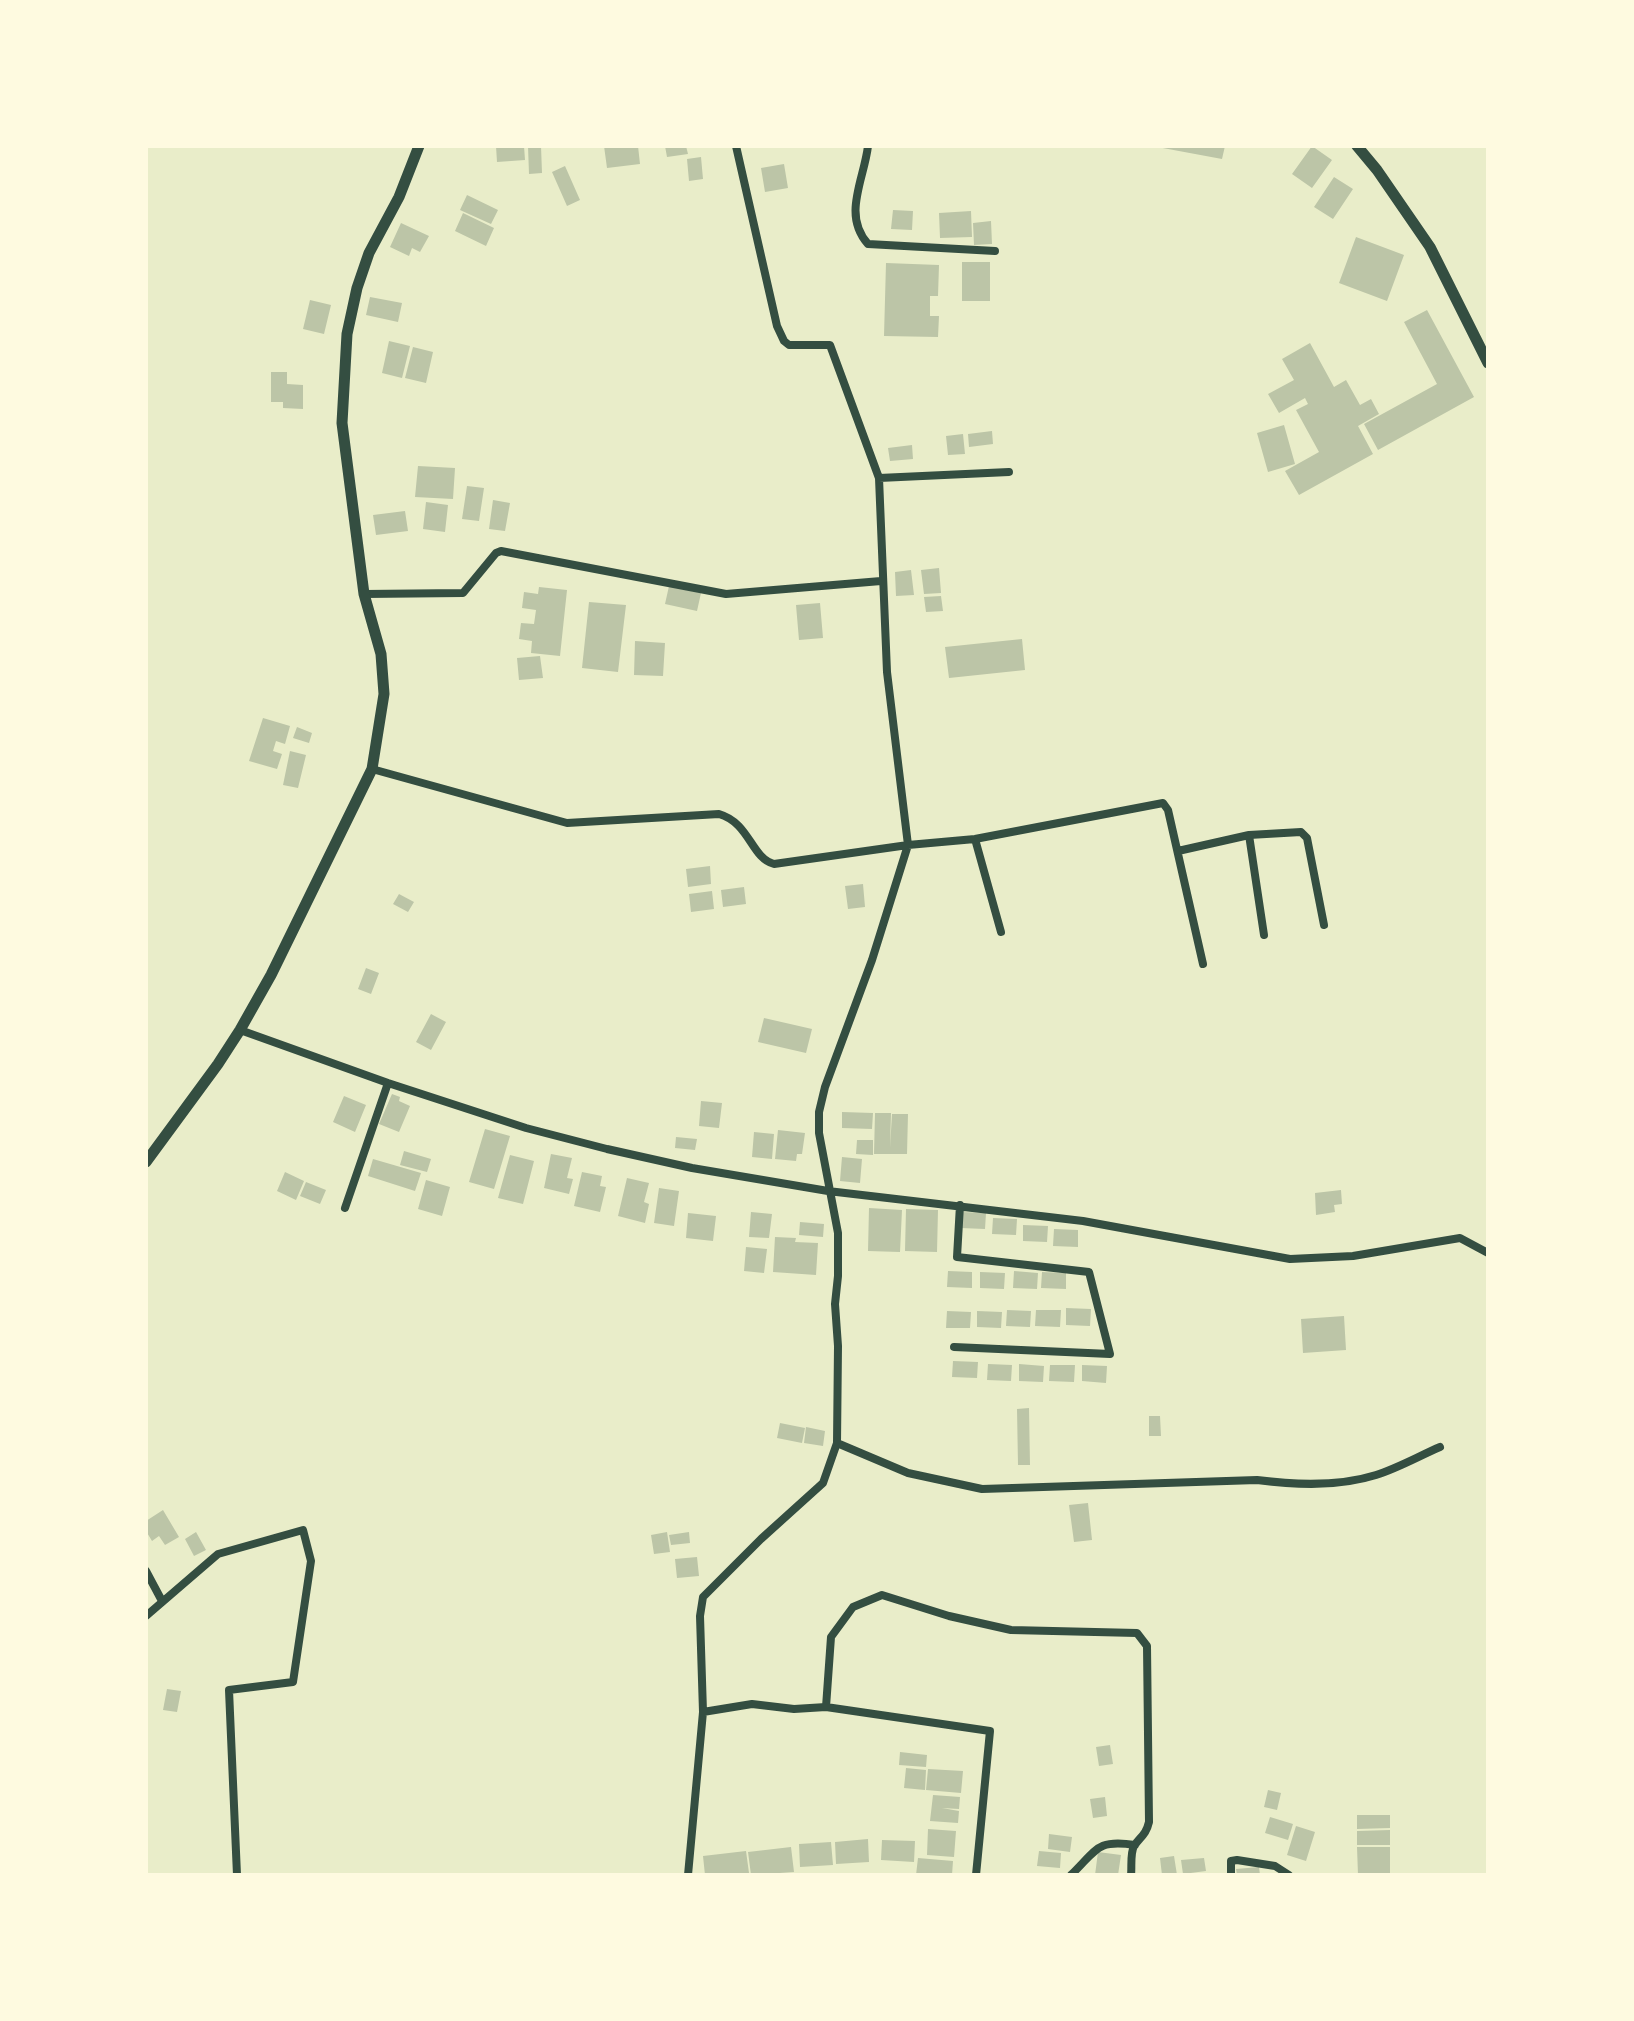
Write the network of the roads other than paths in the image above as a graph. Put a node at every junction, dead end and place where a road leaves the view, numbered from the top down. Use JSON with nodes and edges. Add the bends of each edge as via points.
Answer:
{"nodes":[{"id":1,"x":419,"y":146,"type":"edge"},
{"id":2,"x":736,"y":146,"type":"edge"},
{"id":3,"x":868,"y":146,"type":"edge"},
{"id":4,"x":1357,"y":146,"type":"edge"},
{"id":5,"x":995,"y":251,"type":"dead end"},
{"id":6,"x":1488,"y":363,"type":"edge"},
{"id":7,"x":1009,"y":472,"type":"dead end"},
{"id":8,"x":879,"y":478,"type":"junction"},
{"id":9,"x":881,"y":581,"type":"junction"},
{"id":10,"x":364,"y":594,"type":"junction"},
{"id":11,"x":372,"y":769,"type":"junction"},
{"id":12,"x":1249,"y":835,"type":"junction"},
{"id":13,"x":975,"y":839,"type":"junction"},
{"id":14,"x":908,"y":845,"type":"junction"},
{"id":15,"x":1178,"y":851,"type":"junction"},
{"id":16,"x":1324,"y":925,"type":"dead end"},
{"id":17,"x":1001,"y":932,"type":"dead end"},
{"id":18,"x":1264,"y":935,"type":"dead end"},
{"id":19,"x":1203,"y":964,"type":"dead end"},
{"id":20,"x":240,"y":1030,"type":"junction"},
{"id":21,"x":388,"y":1083,"type":"junction"},
{"id":22,"x":146,"y":1162,"type":"edge"},
{"id":23,"x":828,"y":1191,"type":"junction"},
{"id":24,"x":960,"y":1205,"type":"junction"},
{"id":25,"x":345,"y":1208,"type":"dead end"},
{"id":26,"x":1488,"y":1253,"type":"edge"},
{"id":27,"x":954,"y":1347,"type":"dead end"},
{"id":28,"x":837,"y":1443,"type":"junction"},
{"id":29,"x":1440,"y":1447,"type":"dead end"},
{"id":30,"x":146,"y":1571,"type":"edge"},
{"id":31,"x":162,"y":1601,"type":"junction"},
{"id":32,"x":146,"y":1616,"type":"edge"},
{"id":33,"x":826,"y":1707,"type":"junction"},
{"id":34,"x":703,"y":1712,"type":"junction"},
{"id":35,"x":1135,"y":1845,"type":"junction"},
{"id":36,"x":237,"y":1875,"type":"edge"},
{"id":37,"x":688,"y":1875,"type":"edge"},
{"id":38,"x":976,"y":1875,"type":"edge"},
{"id":39,"x":1071,"y":1875,"type":"edge"},
{"id":40,"x":1131,"y":1875,"type":"edge"},
{"id":41,"x":1231,"y":1875,"type":"edge"},
{"id":42,"x":1289,"y":1875,"type":"edge"}],
"edges":[{"from":1,"to":10,"type":"street","via":[[369,253],[347,334],[342,423]]},
{"from":2,"to":8,"type":"street","via":[[777,326],[789,345],[830,345]]},
{"from":3,"to":5,"type":"street","via":[[854,208],[857,228],[868,244]]},
{"from":4,"to":6,"type":"street","via":[[1430,247]]},
{"from":7,"to":8,"type":"street"},
{"from":8,"to":9,"type":"street"},
{"from":9,"to":10,"type":"street","via":[[726,594],[501,551],[463,593]]},
{"from":9,"to":14,"type":"street"},
{"from":10,"to":11,"type":"street","via":[[381,654],[384,694]]},
{"from":11,"to":14,"type":"street","via":[[567,823],[719,814],[736,820],[769,863]]},
{"from":11,"to":20,"type":"street"},
{"from":12,"to":15,"type":"street"},
{"from":12,"to":16,"type":"street","via":[[1297,831],[1307,838]]},
{"from":12,"to":18,"type":"street"},
{"from":13,"to":14,"type":"street"},
{"from":13,"to":15,"type":"street","via":[[1163,803]]},
{"from":13,"to":17,"type":"street"},
{"from":14,"to":23,"type":"street","via":[[819,1112]]},
{"from":15,"to":19,"type":"street"},
{"from":20,"to":21,"type":"street"},
{"from":20,"to":22,"type":"street"},
{"from":21,"to":23,"type":"street","via":[[607,1149]]},
{"from":21,"to":25,"type":"street"},
{"from":23,"to":24,"type":"street"},
{"from":23,"to":28,"type":"street","via":[[838,1233]]},
{"from":24,"to":26,"type":"street","via":[[1083,1221],[1290,1259],[1353,1256],[1460,1238]]},
{"from":24,"to":27,"type":"street","via":[[957,1257],[1089,1272],[1110,1354]]},
{"from":28,"to":29,"type":"street","via":[[908,1473],[982,1489],[1243,1480],[1332,1483],[1376,1475]]},
{"from":28,"to":34,"type":"street","via":[[823,1483],[703,1597]]},
{"from":30,"to":31,"type":"street"},
{"from":31,"to":32,"type":"street"},
{"from":31,"to":36,"type":"street","via":[[218,1554],[303,1530],[311,1561],[293,1682],[229,1690]]},
{"from":33,"to":34,"type":"street","via":[[752,1704]]},
{"from":33,"to":35,"type":"street","via":[[831,1637],[853,1607],[882,1595],[1011,1630],[1137,1633],[1147,1646],[1149,1822]]},
{"from":33,"to":38,"type":"street","via":[[990,1731]]},
{"from":34,"to":37,"type":"street"},
{"from":35,"to":39,"type":"street","via":[[1103,1844]]},
{"from":35,"to":40,"type":"street"},
{"from":41,"to":42,"type":"street","via":[[1231,1861],[1237,1860],[1275,1866]]}]}
